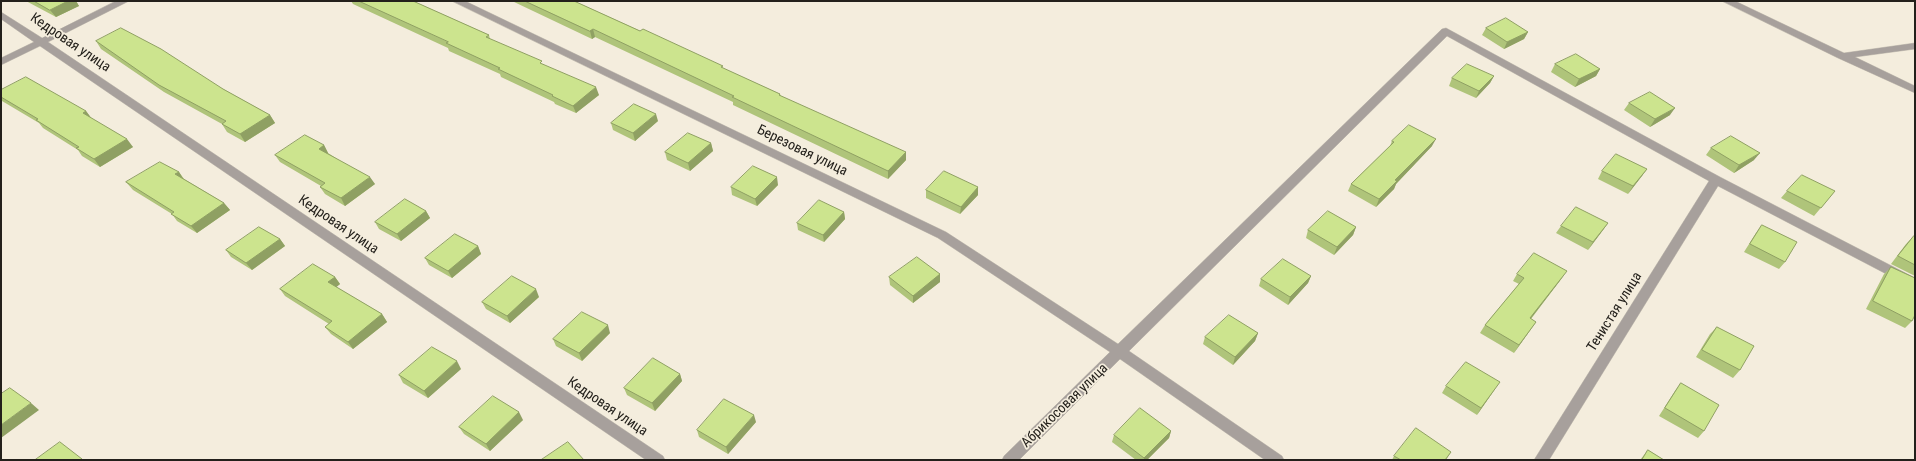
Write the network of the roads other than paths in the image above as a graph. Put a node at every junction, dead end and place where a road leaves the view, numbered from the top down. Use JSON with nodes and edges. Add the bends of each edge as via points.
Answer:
{"nodes":[{"id":1,"x":124,"y":1,"type":"edge"},
{"id":2,"x":457,"y":1,"type":"edge"},
{"id":3,"x":1727,"y":1,"type":"edge"},
{"id":4,"x":1,"y":15,"type":"edge"},
{"id":5,"x":42,"y":41,"type":"junction"},
{"id":6,"x":1915,"y":46,"type":"edge"},
{"id":7,"x":1842,"y":56,"type":"junction"},
{"id":8,"x":1,"y":62,"type":"edge"},
{"id":9,"x":1915,"y":90,"type":"edge"},
{"id":10,"x":1716,"y":180,"type":"junction"},
{"id":11,"x":1915,"y":284,"type":"edge"},
{"id":12,"x":1120,"y":352,"type":"junction"},
{"id":13,"x":658,"y":460,"type":"edge"},
{"id":14,"x":1009,"y":460,"type":"edge"},
{"id":15,"x":1277,"y":460,"type":"edge"},
{"id":16,"x":1541,"y":460,"type":"edge"}],
"edges":[{"from":1,"to":5,"type":"street"},
{"from":2,"to":12,"type":"street","name":"Березовая улица","via":[[942,235]]},
{"from":3,"to":7,"type":"street"},
{"from":4,"to":5,"type":"street","name":"Кедровая улица"},
{"from":5,"to":8,"type":"street"},
{"from":5,"to":13,"type":"street","name":"Кедровая улица"},
{"from":6,"to":7,"type":"street"},
{"from":7,"to":9,"type":"street"},
{"from":10,"to":11,"type":"street"},
{"from":10,"to":12,"type":"street","name":"Абрикосовая улица","via":[[1446,31]]},
{"from":10,"to":16,"type":"street","name":"Тенистая улица"},
{"from":12,"to":14,"type":"street","name":"Абрикосовая улица"},
{"from":12,"to":15,"type":"street","name":"Березовая улица"}]}
